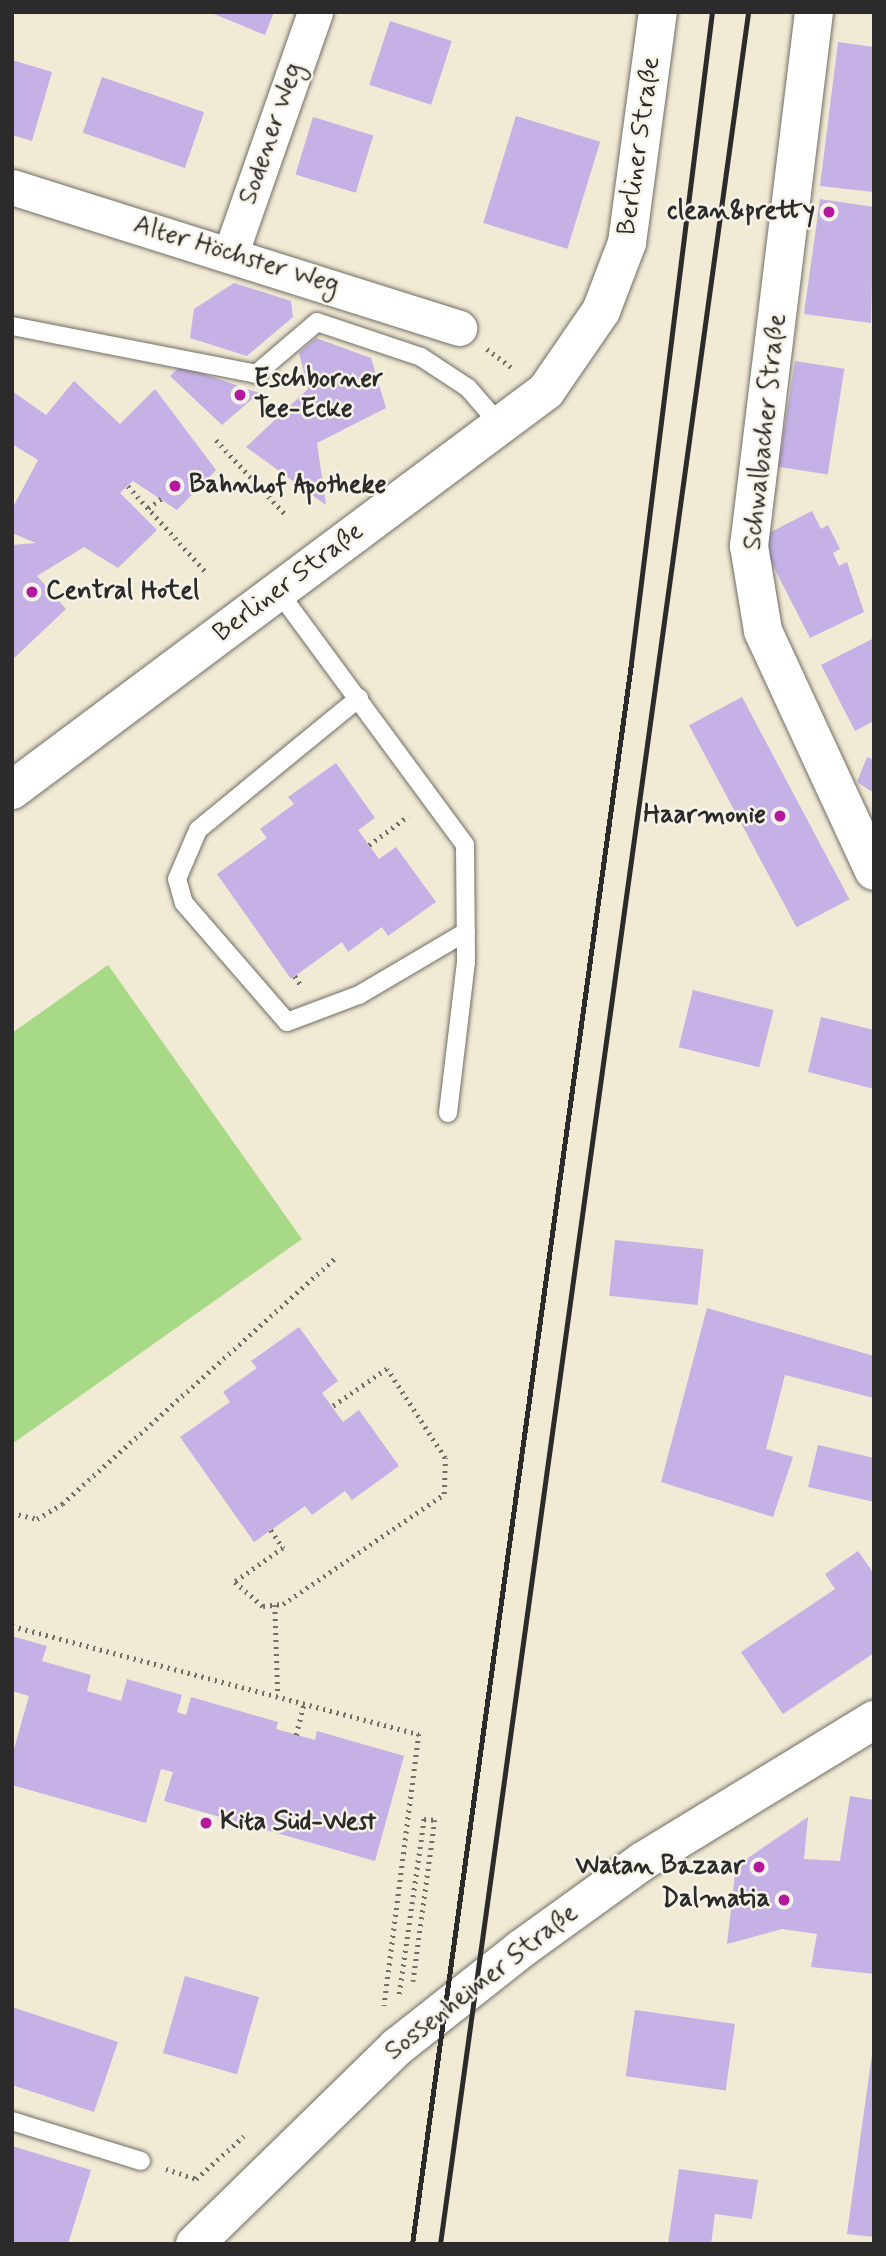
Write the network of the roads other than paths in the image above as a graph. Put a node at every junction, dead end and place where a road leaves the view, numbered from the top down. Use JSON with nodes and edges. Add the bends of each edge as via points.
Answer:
{"nodes":[{"id":1,"x":315,"y":12,"type":"edge"},
{"id":2,"x":658,"y":12,"type":"edge"},
{"id":3,"x":814,"y":12,"type":"edge"},
{"id":4,"x":12,"y":187,"type":"edge"},
{"id":5,"x":230,"y":255,"type":"junction"},
{"id":6,"x":12,"y":326,"type":"edge"},
{"id":7,"x":459,"y":327,"type":"road end"},
{"id":8,"x":500,"y":426,"type":"junction"},
{"id":9,"x":278,"y":591,"type":"junction"},
{"id":10,"x":359,"y":698,"type":"junction"},
{"id":11,"x":12,"y":790,"type":"edge"},
{"id":12,"x":874,"y":871,"type":"edge"},
{"id":13,"x":466,"y":933,"type":"junction"},
{"id":14,"x":448,"y":1114,"type":"dead end"},
{"id":15,"x":874,"y":1720,"type":"edge"},
{"id":16,"x":12,"y":2121,"type":"edge"},
{"id":17,"x":141,"y":2161,"type":"road end"},
{"id":18,"x":195,"y":2244,"type":"edge"}],
"edges":[{"from":1,"to":5,"type":"street","name":"Sodener Weg"},
{"from":2,"to":8,"type":"street","name":"Berliner Straße","via":[[627,243],[601,311],[546,391]]},
{"from":3,"to":12,"type":"street","name":"Schwalbacher Straße","via":[[750,546],[763,631]]},
{"from":4,"to":5,"type":"street","name":"Alter Höchster Weg"},
{"from":5,"to":7,"type":"street","name":"Alter Höchster Weg"},
{"from":6,"to":8,"type":"lane","via":[[256,374],[317,321],[421,356],[468,388]]},
{"from":8,"to":9,"type":"street","name":"Berliner Straße"},
{"from":9,"to":10,"type":"lane"},
{"from":9,"to":11,"type":"street","name":"Berliner Straße"},
{"from":10,"to":13,"type":"lane","via":[[465,845]]},
{"from":10,"to":13,"type":"lane","via":[[198,830],[177,879],[184,903],[287,1022],[359,995]]},
{"from":13,"to":14,"type":"lane"},
{"from":15,"to":18,"type":"street","name":"Sossenheimer Straße","via":[[643,1861],[521,1949],[397,2047]]},
{"from":16,"to":17,"type":"lane"}]}
